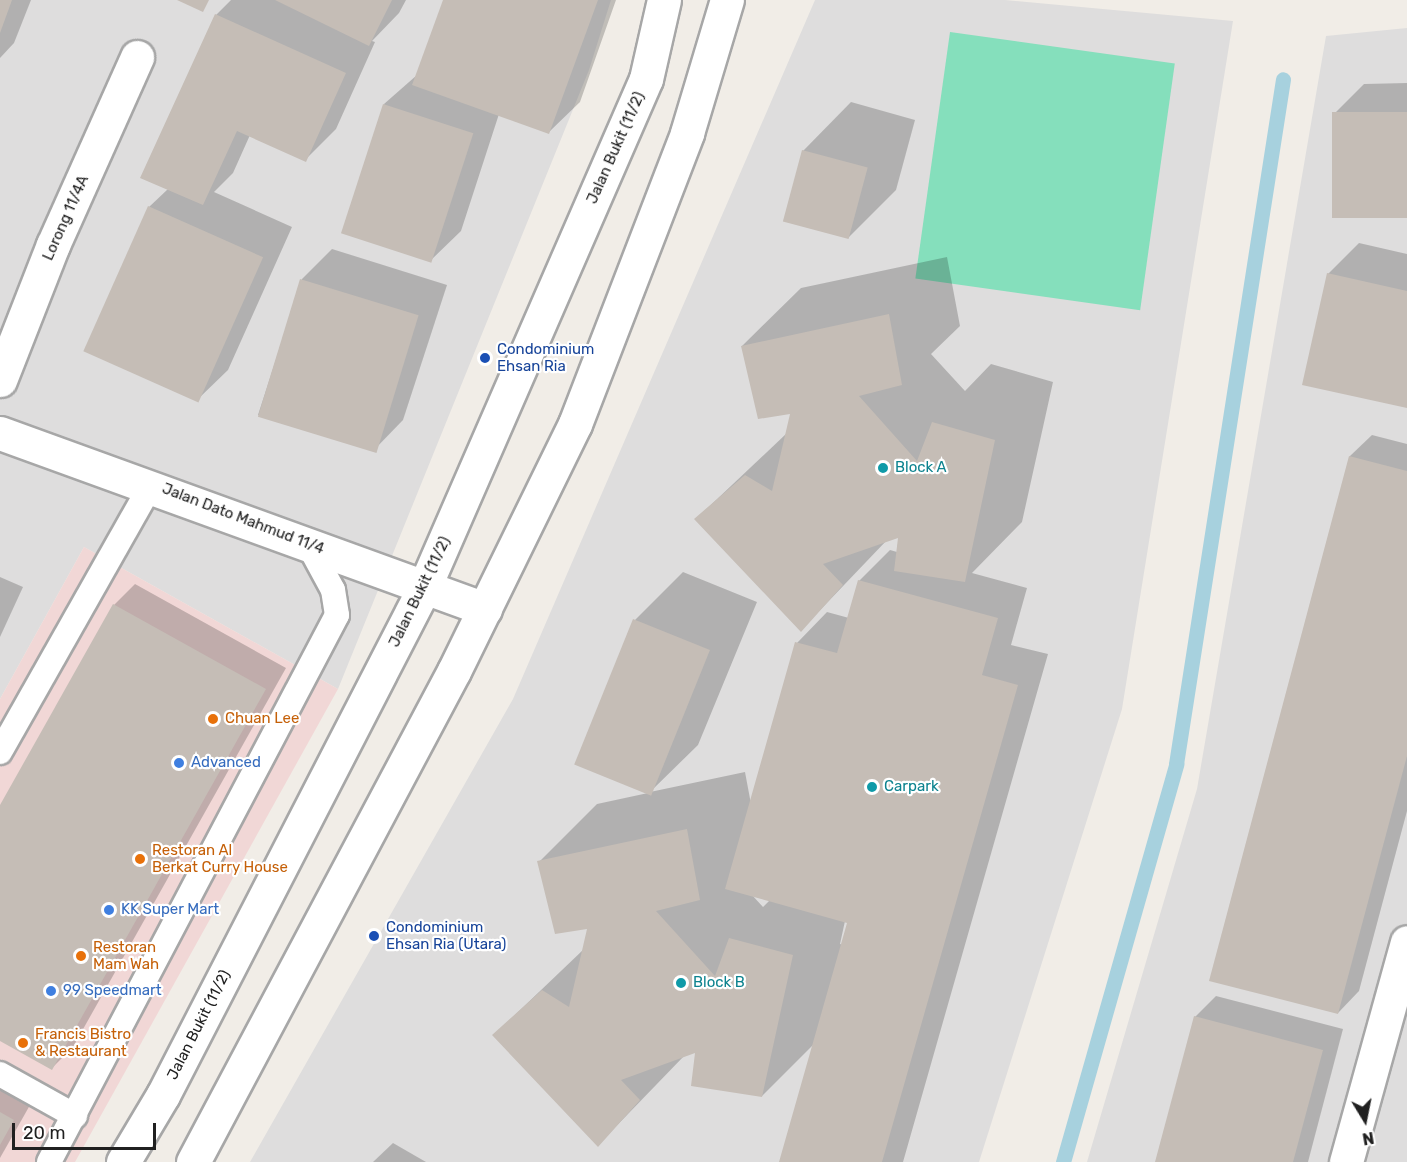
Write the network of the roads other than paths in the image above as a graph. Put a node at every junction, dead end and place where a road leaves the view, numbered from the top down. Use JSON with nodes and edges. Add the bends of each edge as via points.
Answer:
{"nodes":[{"id":1,"x":664,"y":0,"type":"edge"},
{"id":2,"x":727,"y":0,"type":"edge"},
{"id":3,"x":137,"y":57,"type":"dead end"},
{"id":4,"x":0,"y":381,"type":"edge"},
{"id":5,"x":0,"y":433,"type":"edge"},
{"id":6,"x":151,"y":485,"type":"junction"},
{"id":7,"x":308,"y":544,"type":"junction"},
{"id":8,"x":424,"y":588,"type":"junction"},
{"id":9,"x":485,"y":609,"type":"junction"},
{"id":10,"x":0,"y":752,"type":"edge"},
{"id":11,"x":1407,"y":942,"type":"edge"},
{"id":12,"x":0,"y":1074,"type":"edge"},
{"id":13,"x":75,"y":1116,"type":"junction"},
{"id":14,"x":49,"y":1162,"type":"edge"},
{"id":15,"x":123,"y":1162,"type":"edge"},
{"id":16,"x":193,"y":1162,"type":"edge"},
{"id":17,"x":1346,"y":1162,"type":"edge"}],
"edges":[{"from":1,"to":8,"type":"street","name":"Jalan Bukit (11/2)","via":[[646,79]]},
{"from":2,"to":9,"type":"street","via":[[687,133],[579,414]]},
{"from":3,"to":4,"type":"street","name":"Lorong 11/4A","via":[[53,245]]},
{"from":5,"to":6,"type":"street","name":"Jalan Dato Mahmud 11/4"},
{"from":6,"to":7,"type":"street","name":"Jalan Dato Mahmud 11/4"},
{"from":6,"to":10,"type":"lane"},
{"from":7,"to":8,"type":"street","name":"Jalan Dato Mahmud 11/4"},
{"from":7,"to":13,"type":"lane","via":[[333,590],[337,615]]},
{"from":8,"to":9,"type":"street","name":"Jalan Dato Mahmud 11/4"},
{"from":8,"to":15,"type":"street","name":"Jalan Bukit (11/2)","via":[[163,1095]]},
{"from":9,"to":16,"type":"street"},
{"from":11,"to":17,"type":"street"},
{"from":12,"to":13,"type":"lane"},
{"from":13,"to":14,"type":"lane"}]}
